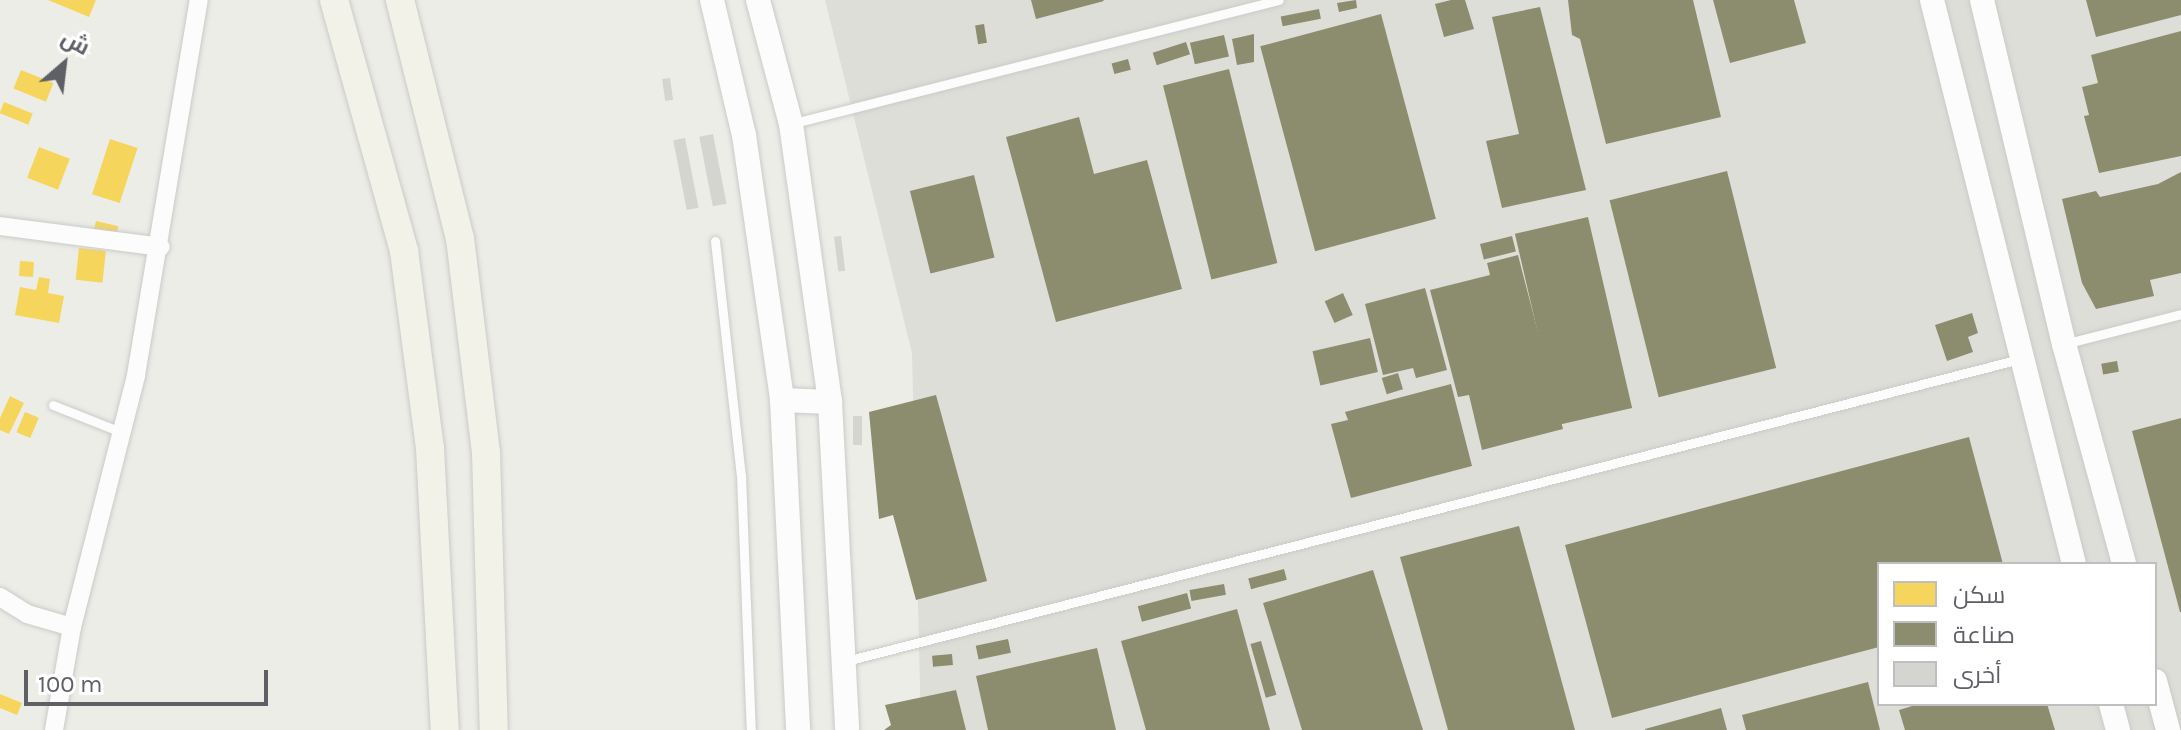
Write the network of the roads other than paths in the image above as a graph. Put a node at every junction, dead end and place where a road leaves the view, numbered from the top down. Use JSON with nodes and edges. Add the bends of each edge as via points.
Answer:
{"nodes":[{"id":1,"x":199,"y":0,"type":"edge"},
{"id":2,"x":334,"y":0,"type":"edge"},
{"id":3,"x":400,"y":0,"type":"edge"},
{"id":4,"x":712,"y":0,"type":"edge"},
{"id":5,"x":758,"y":0,"type":"edge"},
{"id":6,"x":1279,"y":0,"type":"edge"},
{"id":7,"x":1932,"y":0,"type":"edge"},
{"id":8,"x":1982,"y":0,"type":"edge"},
{"id":9,"x":791,"y":124,"type":"junction"},
{"id":10,"x":0,"y":226,"type":"edge"},
{"id":11,"x":715,"y":241,"type":"dead end"},
{"id":12,"x":161,"y":247,"type":"junction"},
{"id":13,"x":2181,"y":314,"type":"edge"},
{"id":14,"x":2064,"y":344,"type":"junction"},
{"id":15,"x":2020,"y":359,"type":"junction"},
{"id":16,"x":782,"y":400,"type":"junction"},
{"id":17,"x":830,"y":402,"type":"junction"},
{"id":18,"x":53,"y":405,"type":"dead end"},
{"id":19,"x":121,"y":432,"type":"junction"},
{"id":20,"x":2073,"y":562,"type":"edge"},
{"id":21,"x":2123,"y":562,"type":"edge"},
{"id":22,"x":0,"y":597,"type":"edge"},
{"id":23,"x":72,"y":627,"type":"junction"},
{"id":24,"x":846,"y":661,"type":"junction"},
{"id":25,"x":2157,"y":689,"type":"edge"},
{"id":26,"x":2112,"y":706,"type":"edge"},
{"id":27,"x":54,"y":730,"type":"edge"},
{"id":28,"x":445,"y":730,"type":"edge"},
{"id":29,"x":494,"y":730,"type":"edge"},
{"id":30,"x":751,"y":730,"type":"edge"},
{"id":31,"x":798,"y":730,"type":"edge"},
{"id":32,"x":847,"y":730,"type":"edge"},
{"id":33,"x":2118,"y":730,"type":"edge"},
{"id":34,"x":2168,"y":730,"type":"edge"}],
"edges":[{"from":1,"to":12,"type":"street"},
{"from":2,"to":28,"type":"main road","via":[[404,251],[430,448]]},
{"from":3,"to":29,"type":"main road","via":[[460,238],[486,452]]},
{"from":4,"to":16,"type":"street","via":[[744,135]]},
{"from":5,"to":9,"type":"street"},
{"from":6,"to":9,"type":"lane"},
{"from":7,"to":15,"type":"street"},
{"from":8,"to":14,"type":"street"},
{"from":9,"to":17,"type":"street"},
{"from":10,"to":12,"type":"street"},
{"from":11,"to":30,"type":"lane","via":[[741,475]]},
{"from":12,"to":19,"type":"street"},
{"from":13,"to":14,"type":"lane"},
{"from":14,"to":21,"type":"street"},
{"from":15,"to":20,"type":"street"},
{"from":15,"to":24,"type":"lane"},
{"from":16,"to":17,"type":"street"},
{"from":16,"to":31,"type":"street"},
{"from":17,"to":24,"type":"street"},
{"from":18,"to":19,"type":"lane"},
{"from":19,"to":23,"type":"street"},
{"from":22,"to":23,"type":"street","via":[[27,614]]},
{"from":23,"to":27,"type":"street"},
{"from":24,"to":32,"type":"street"},
{"from":25,"to":34,"type":"street"},
{"from":26,"to":33,"type":"street"}]}
